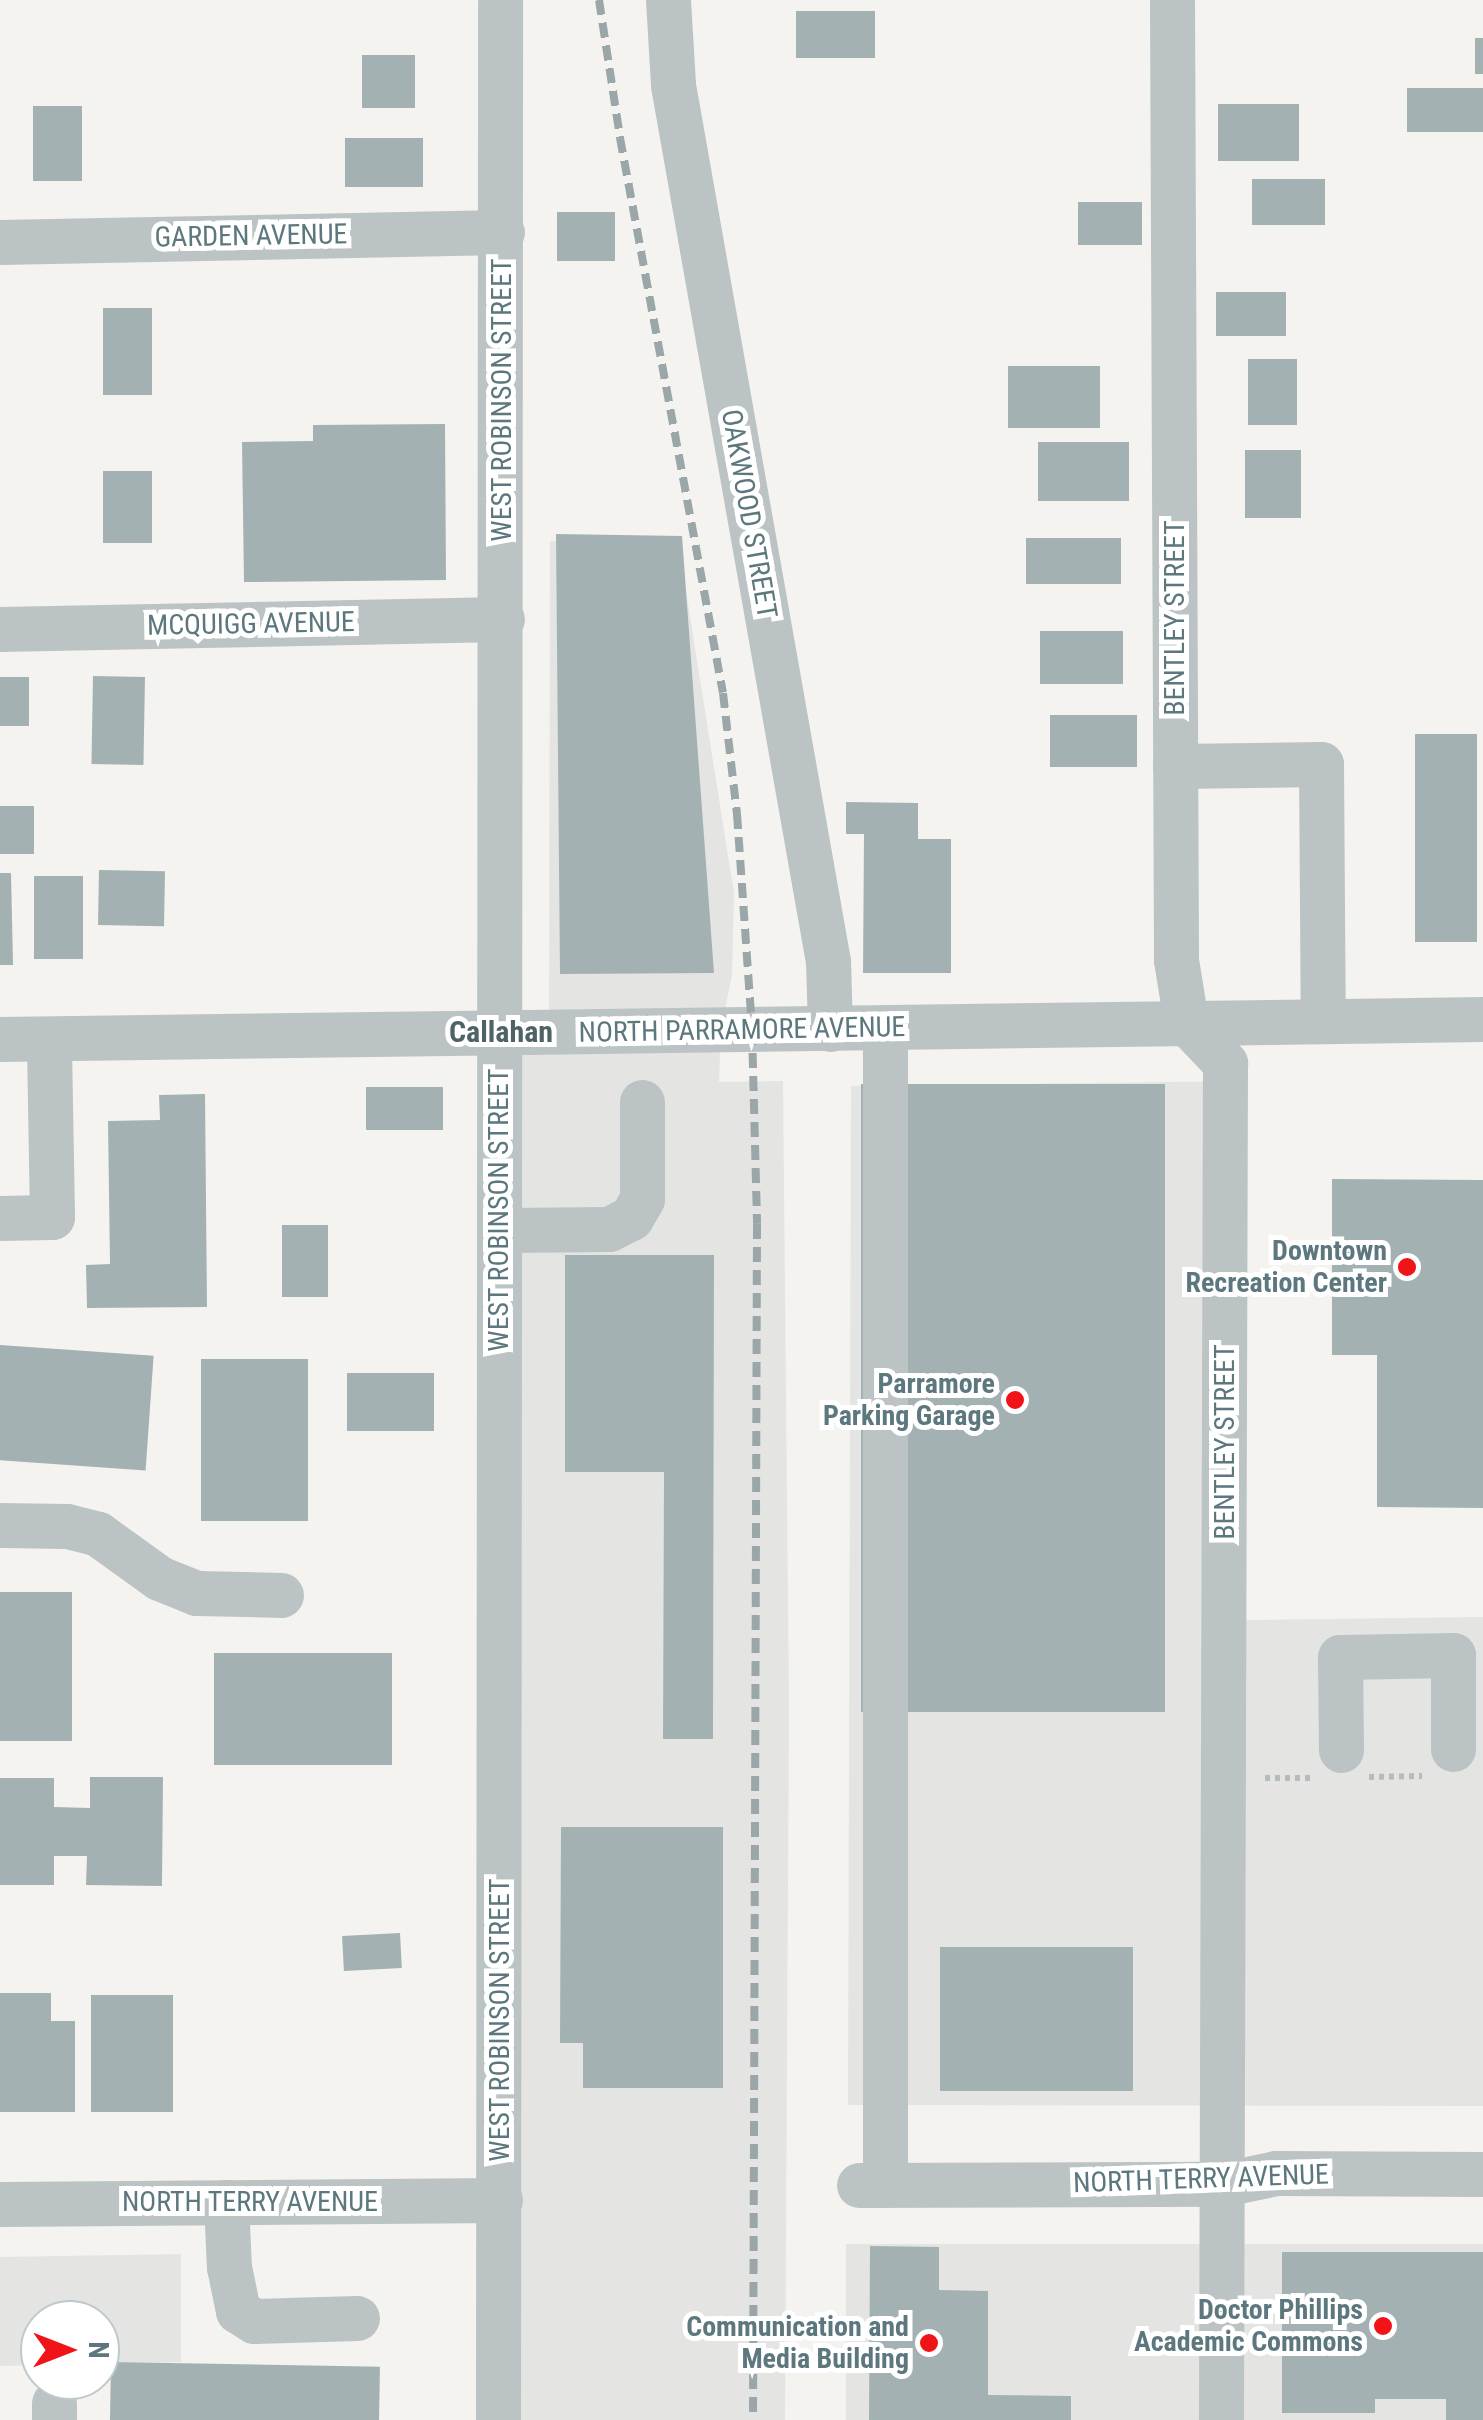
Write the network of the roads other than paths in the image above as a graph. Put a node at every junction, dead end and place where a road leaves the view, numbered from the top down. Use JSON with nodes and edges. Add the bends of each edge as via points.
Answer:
{"nodes":[{"id":1,"x":500,"y":0,"type":"edge"},
{"id":2,"x":668,"y":0,"type":"edge"},
{"id":3,"x":1172,"y":0,"type":"edge"},
{"id":4,"x":502,"y":232,"type":"junction"},
{"id":5,"x":0,"y":242,"type":"edge"},
{"id":6,"x":502,"y":619,"type":"junction"},
{"id":7,"x":0,"y":629,"type":"edge"},
{"id":8,"x":1175,"y":766,"type":"junction"},
{"id":9,"x":1483,"y":1018,"type":"edge"},
{"id":10,"x":1323,"y":1021,"type":"junction"},
{"id":11,"x":1186,"y":1022,"type":"junction"},
{"id":12,"x":885,"y":1028,"type":"junction"},
{"id":13,"x":830,"y":1029,"type":"junction"},
{"id":14,"x":498,"y":1034,"type":"junction"},
{"id":15,"x":48,"y":1039,"type":"junction"},
{"id":16,"x":0,"y":1040,"type":"edge"},
{"id":17,"x":642,"y":1102,"type":"dead end"},
{"id":18,"x":0,"y":1218,"type":"edge"},
{"id":19,"x":498,"y":1230,"type":"junction"},
{"id":20,"x":0,"y":1525,"type":"edge"},
{"id":21,"x":281,"y":1596,"type":"dead end"},
{"id":22,"x":1453,"y":1748,"type":"dead end"},
{"id":23,"x":1341,"y":1750,"type":"dead end"},
{"id":24,"x":1483,"y":2174,"type":"edge"},
{"id":25,"x":1224,"y":2184,"type":"junction"},
{"id":26,"x":500,"y":2200,"type":"junction"},
{"id":27,"x":226,"y":2202,"type":"junction"},
{"id":28,"x":0,"y":2204,"type":"edge"},
{"id":29,"x":357,"y":2318,"type":"dead end"},
{"id":30,"x":498,"y":2420,"type":"edge"},
{"id":31,"x":1221,"y":2420,"type":"edge"}],
"edges":[{"from":1,"to":4,"type":"street","name":"WEST ROBINSON STREET"},
{"from":2,"to":13,"type":"street","name":"OAKWOOD STREET","via":[[672,85],[828,961]]},
{"from":3,"to":8,"type":"street","name":"BENTLEY STREET"},
{"from":4,"to":5,"type":"street","name":"GARDEN AVENUE"},
{"from":4,"to":6,"type":"street","name":"WEST ROBINSON STREET"},
{"from":6,"to":7,"type":"street","name":"MCQUIGG AVENUE"},
{"from":6,"to":14,"type":"street","name":"WEST ROBINSON STREET"},
{"from":8,"to":10,"type":"street","via":[[1321,764]]},
{"from":8,"to":11,"type":"street","name":"BENTLEY STREET","via":[[1176,960]]},
{"from":9,"to":10,"type":"street","name":"NORTH PARRAMORE AVENUE"},
{"from":10,"to":11,"type":"street","name":"NORTH PARRAMORE AVENUE"},
{"from":11,"to":12,"type":"street","name":"NORTH PARRAMORE AVENUE"},
{"from":11,"to":25,"type":"street","name":"BENTLEY STREET","via":[[1225,1063]]},
{"from":12,"to":13,"type":"street","name":"NORTH PARRAMORE AVENUE"},
{"from":12,"to":25,"type":"street","name":"NORTH TERRY AVENUE","via":[[872,2185]]},
{"from":13,"to":14,"type":"street","name":"NORTH PARRAMORE AVENUE"},
{"from":14,"to":15,"type":"street","name":"NORTH PARRAMORE AVENUE"},
{"from":14,"to":19,"type":"street","name":"WEST ROBINSON STREET"},
{"from":15,"to":16,"type":"street","name":"NORTH PARRAMORE AVENUE"},
{"from":15,"to":18,"type":"street","via":[[52,1217]]},
{"from":17,"to":19,"type":"street","via":[[642,1199],[632,1218],[609,1229]]},
{"from":19,"to":26,"type":"street","name":"WEST ROBINSON STREET"},
{"from":20,"to":21,"type":"street","via":[[66,1526],[98,1534],[159,1578],[196,1593]]},
{"from":22,"to":23,"type":"street","via":[[1453,1655],[1340,1657]]},
{"from":24,"to":25,"type":"street","name":"NORTH TERRY AVENUE","via":[[1276,2173]]},
{"from":25,"to":31,"type":"street","name":"BENTLEY STREET"},
{"from":26,"to":27,"type":"street","name":"NORTH TERRY AVENUE"},
{"from":26,"to":30,"type":"street","name":"WEST ROBINSON STREET"},
{"from":27,"to":28,"type":"street","name":"NORTH TERRY AVENUE"},
{"from":27,"to":29,"type":"street","via":[[238,2311],[254,2321]]}]}
